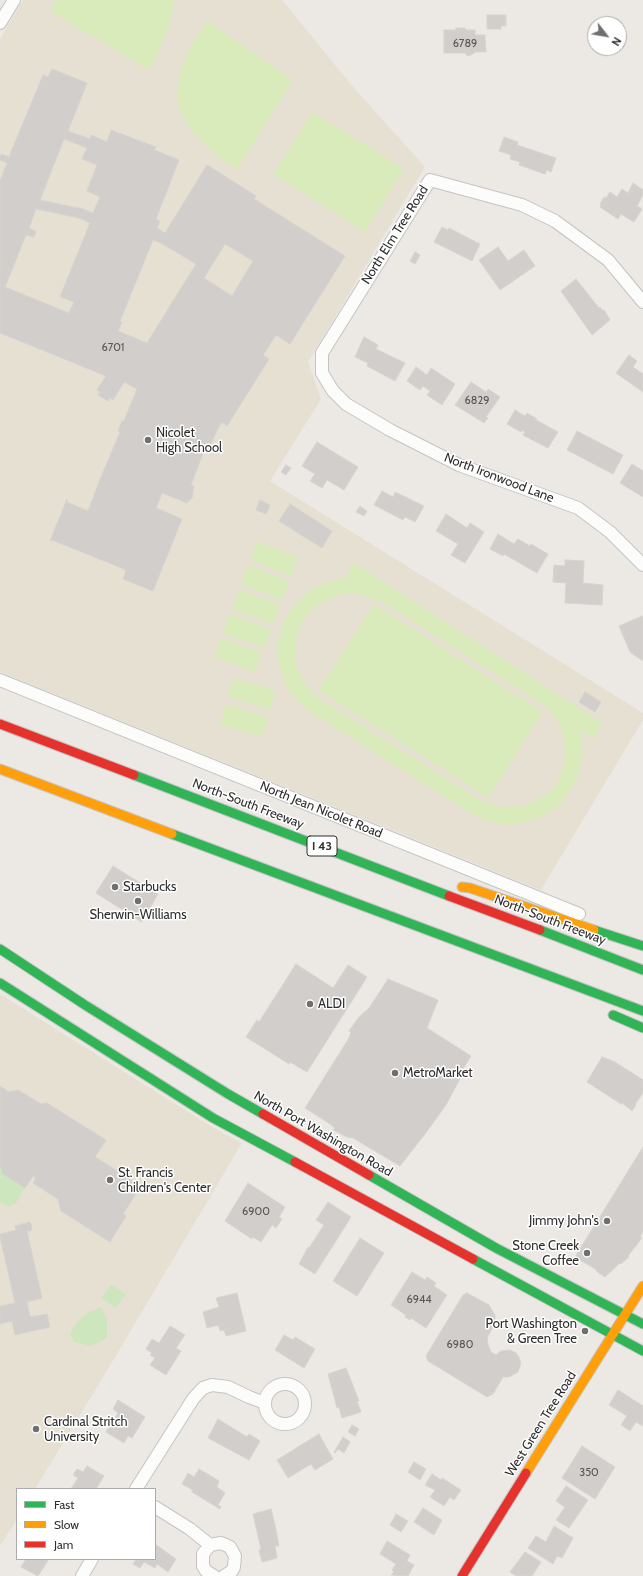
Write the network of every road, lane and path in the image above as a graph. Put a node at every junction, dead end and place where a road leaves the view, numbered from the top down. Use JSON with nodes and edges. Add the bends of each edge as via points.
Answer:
{"nodes":[{"id":1,"x":14,"y":0,"type":"edge"},
{"id":2,"x":0,"y":23,"type":"edge"},
{"id":3,"x":643,"y":302,"type":"edge"},
{"id":4,"x":346,"y":404,"type":"joint"},
{"id":5,"x":643,"y":564,"type":"edge"},
{"id":6,"x":0,"y":680,"type":"edge"},
{"id":7,"x":0,"y":724,"type":"edge"},
{"id":8,"x":0,"y":769,"type":"edge"},
{"id":9,"x":422,"y":885,"type":"junction"},
{"id":10,"x":643,"y":934,"type":"edge"},
{"id":11,"x":464,"y":944,"type":"junction"},
{"id":12,"x":643,"y":946,"type":"edge"},
{"id":13,"x":0,"y":949,"type":"edge"},
{"id":14,"x":508,"y":970,"type":"dead end"},
{"id":15,"x":643,"y":970,"type":"edge"},
{"id":16,"x":0,"y":983,"type":"edge"},
{"id":17,"x":643,"y":1011,"type":"edge"},
{"id":18,"x":607,"y":1013,"type":"dead end"},
{"id":19,"x":643,"y":1028,"type":"edge"},
{"id":20,"x":643,"y":1286,"type":"edge"},
{"id":21,"x":625,"y":1315,"type":"junction"},
{"id":22,"x":643,"y":1324,"type":"edge"},
{"id":23,"x":611,"y":1335,"type":"junction"},
{"id":24,"x":643,"y":1351,"type":"edge"},
{"id":25,"x":265,"y":1403,"type":"dead end"},
{"id":26,"x":137,"y":1488,"type":"edge"},
{"id":27,"x":156,"y":1508,"type":"edge"},
{"id":28,"x":210,"y":1545,"type":"junction"},
{"id":29,"x":91,"y":1560,"type":"edge"},
{"id":30,"x":82,"y":1576,"type":"edge"},
{"id":31,"x":214,"y":1576,"type":"edge"},
{"id":32,"x":224,"y":1576,"type":"edge"},
{"id":33,"x":462,"y":1576,"type":"edge"}],
"edges":[{"from":1,"to":2,"type":"street"},
{"from":3,"to":4,"type":"street","name":"North Elm Tree Road","via":[[608,260],[555,221],[522,205],[430,180],[322,353],[322,373],[332,391]]},
{"from":4,"to":5,"type":"street","name":"North Ironwood Lane","via":[[459,465],[578,508],[610,532]]},
{"from":6,"to":10,"type":"street","name":"North Jean Nicolet Road","via":[[582,915]]},
{"from":7,"to":9,"type":"main road","name":"North-South Freeway","number":"I 43"},
{"from":8,"to":11,"type":"main road"},
{"from":9,"to":12,"type":"main road","via":[[470,888]]},
{"from":9,"to":15,"type":"main road","name":"North-South Freeway","number":"I 43"},
{"from":11,"to":14,"type":"main road"},
{"from":11,"to":17,"type":"main road"},
{"from":13,"to":21,"type":"main road","name":"North Port Washington Road","via":[[228,1094],[496,1248]]},
{"from":16,"to":23,"type":"main road","via":[[213,1118]]},
{"from":18,"to":19,"type":"main road"},
{"from":20,"to":21,"type":"main road","name":"West Green Tree Road"},
{"from":21,"to":22,"type":"main road","name":"North Port Washington Road"},
{"from":21,"to":23,"type":"main road","name":"West Green Tree Road"},
{"from":23,"to":24,"type":"main road"},
{"from":23,"to":33,"type":"main road","name":"West Green Tree Road"},
{"from":25,"to":26,"type":"street","via":[[228,1387],[212,1385],[203,1388],[193,1399]]},
{"from":27,"to":28,"type":"street"},
{"from":28,"to":31,"type":"street","via":[[202,1560],[206,1571]]},
{"from":28,"to":32,"type":"street","via":[[221,1543],[234,1552],[234,1567]]},
{"from":29,"to":30,"type":"street"}]}
